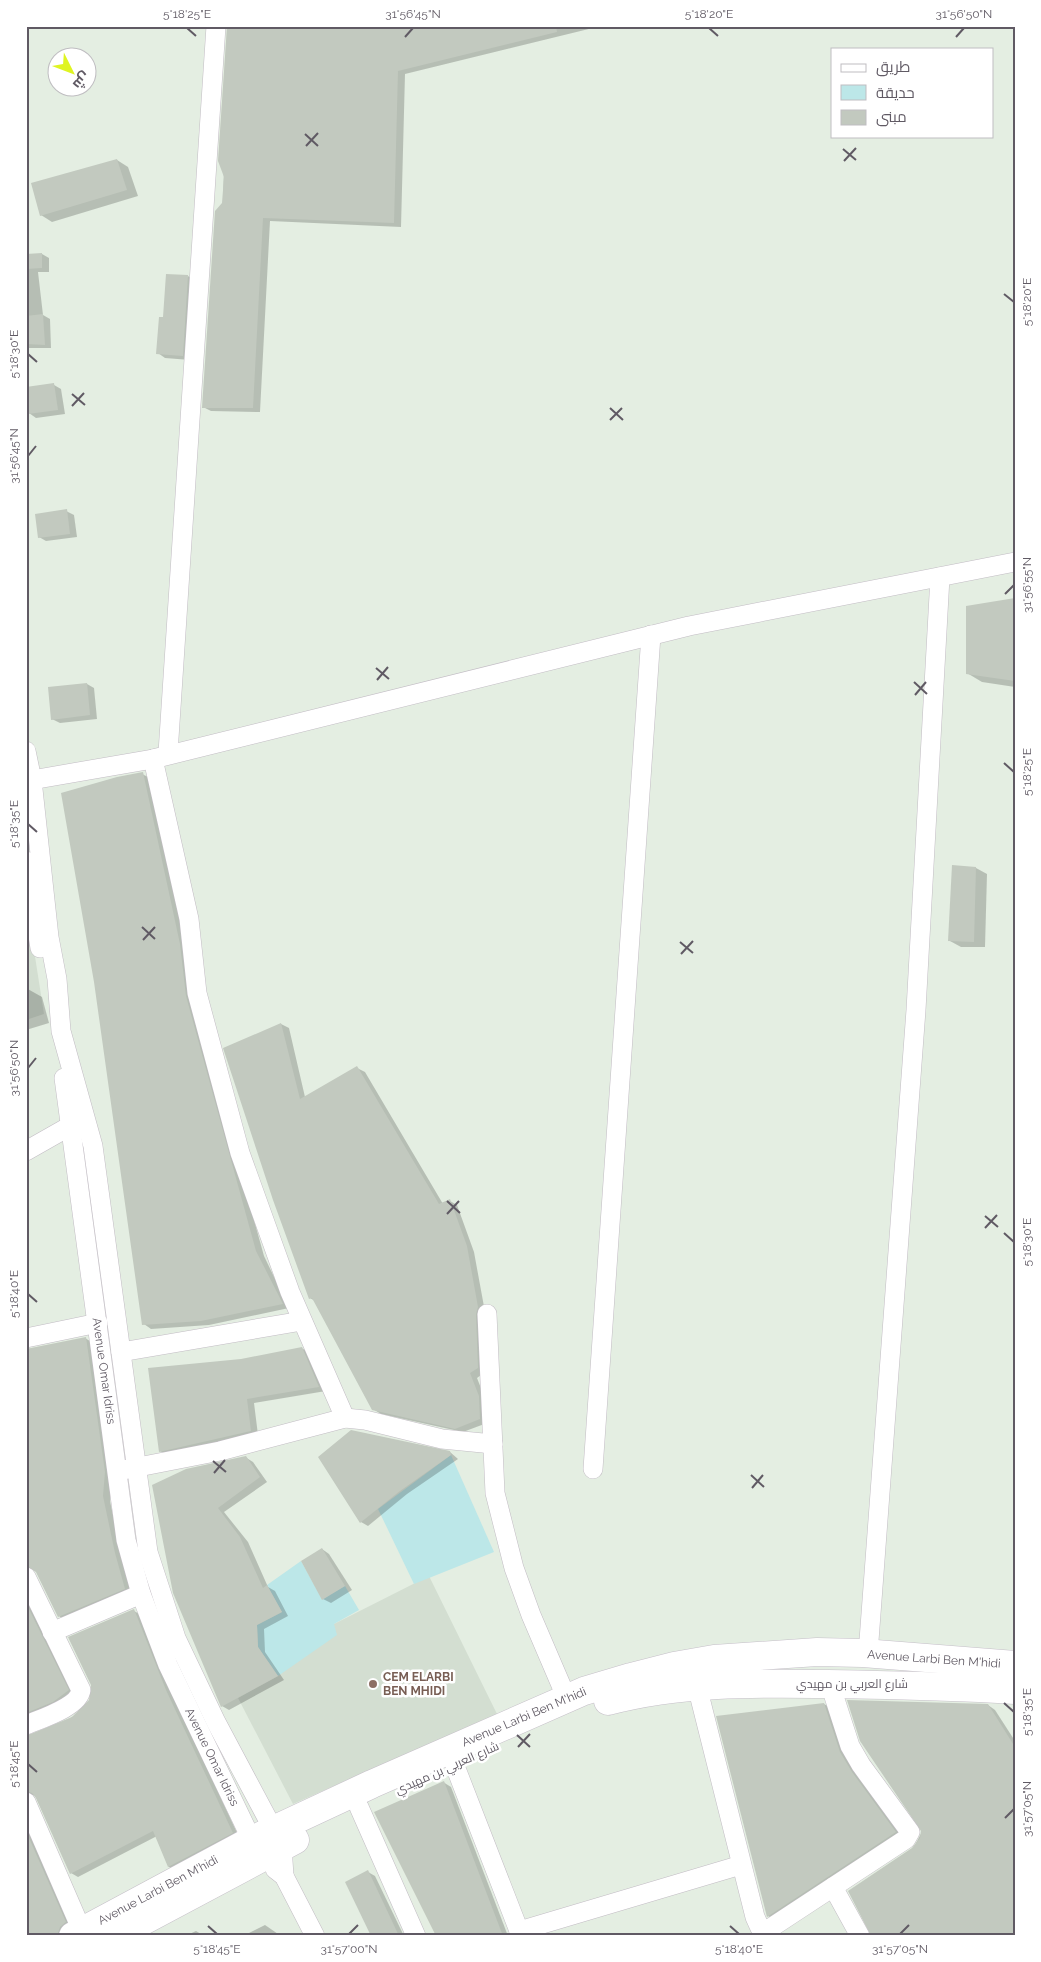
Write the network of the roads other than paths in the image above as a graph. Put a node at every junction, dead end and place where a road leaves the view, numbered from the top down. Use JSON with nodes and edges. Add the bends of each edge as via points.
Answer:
{"nodes":[{"id":1,"x":216,"y":26,"type":"edge"},
{"id":2,"x":1015,"y":562,"type":"edge"},
{"id":3,"x":940,"y":577,"type":"junction"},
{"id":4,"x":651,"y":635,"type":"junction"},
{"id":5,"x":26,"y":751,"type":"edge"},
{"id":6,"x":160,"y":756,"type":"junction"},
{"id":7,"x":29,"y":780,"type":"edge"},
{"id":8,"x":26,"y":861,"type":"edge"},
{"id":9,"x":70,"y":1126,"type":"junction"},
{"id":10,"x":26,"y":1151,"type":"edge"},
{"id":11,"x":487,"y":1314,"type":"dead end"},
{"id":12,"x":302,"y":1321,"type":"junction"},
{"id":13,"x":98,"y":1323,"type":"junction"},
{"id":14,"x":26,"y":1338,"type":"edge"},
{"id":15,"x":121,"y":1352,"type":"junction"},
{"id":16,"x":345,"y":1418,"type":"junction"},
{"id":17,"x":493,"y":1444,"type":"junction"},
{"id":18,"x":127,"y":1469,"type":"junction"},
{"id":19,"x":593,"y":1469,"type":"dead end"},
{"id":20,"x":26,"y":1577,"type":"edge"},
{"id":21,"x":141,"y":1594,"type":"junction"},
{"id":22,"x":52,"y":1632,"type":"junction"},
{"id":23,"x":868,"y":1654,"type":"junction"},
{"id":24,"x":1015,"y":1665,"type":"edge"},
{"id":25,"x":830,"y":1684,"type":"junction"},
{"id":26,"x":697,"y":1686,"type":"junction"},
{"id":27,"x":1015,"y":1690,"type":"edge"},
{"id":28,"x":567,"y":1699,"type":"junction"},
{"id":29,"x":26,"y":1725,"type":"edge"},
{"id":30,"x":455,"y":1766,"type":"junction"},
{"id":31,"x":26,"y":1802,"type":"edge"},
{"id":32,"x":359,"y":1807,"type":"junction"},
{"id":33,"x":267,"y":1844,"type":"junction"},
{"id":34,"x":742,"y":1865,"type":"junction"},
{"id":35,"x":833,"y":1887,"type":"junction"},
{"id":36,"x":77,"y":1933,"type":"edge"},
{"id":37,"x":520,"y":1933,"type":"edge"},
{"id":38,"x":115,"y":1936,"type":"edge"},
{"id":39,"x":315,"y":1936,"type":"edge"},
{"id":40,"x":416,"y":1936,"type":"edge"},
{"id":41,"x":860,"y":1936,"type":"edge"}],
"edges":[{"from":1,"to":6,"type":"street"},
{"from":2,"to":3,"type":"street"},
{"from":3,"to":4,"type":"street"},
{"from":3,"to":23,"type":"street","via":[[916,1010]]},
{"from":4,"to":6,"type":"street"},
{"from":4,"to":19,"type":"street"},
{"from":5,"to":7,"type":"street"},
{"from":6,"to":7,"type":"street"},
{"from":6,"to":12,"type":"street","via":[[189,920],[197,993],[216,1070],[255,1200]]},
{"from":7,"to":15,"type":"street","via":[[57,979],[61,1031],[93,1146]]},
{"from":8,"to":9,"type":"street","name":"Avenue Omar Idriss","via":[[34,923],[62,1057]]},
{"from":9,"to":10,"type":"street"},
{"from":9,"to":13,"type":"street","name":"Avenue Omar Idriss"},
{"from":11,"to":17,"type":"street"},
{"from":12,"to":15,"type":"street"},
{"from":12,"to":16,"type":"street"},
{"from":13,"to":14,"type":"street"},
{"from":13,"to":18,"type":"street","name":"Avenue Omar Idriss"},
{"from":15,"to":18,"type":"street"},
{"from":16,"to":17,"type":"street","via":[[442,1439]]},
{"from":16,"to":18,"type":"street","via":[[220,1451]]},
{"from":17,"to":28,"type":"street","via":[[495,1493],[514,1568]]},
{"from":18,"to":21,"type":"street","name":"Avenue Omar Idriss","via":[[126,1540]]},
{"from":18,"to":33,"type":"street","via":[[170,1623]]},
{"from":20,"to":22,"type":"street"},
{"from":21,"to":22,"type":"street"},
{"from":21,"to":33,"type":"street","name":"Avenue Omar Idriss","via":[[168,1665]]},
{"from":22,"to":29,"type":"street","via":[[81,1690],[80,1695],[73,1703]]},
{"from":23,"to":24,"type":"main road","name":"Avenue Larbi Ben M'hidi"},
{"from":23,"to":28,"type":"main road","name":"Avenue Larbi Ben M'hidi","via":[[817,1652],[714,1660],[631,1677]]},
{"from":25,"to":26,"type":"main road","name":"شارع العربي بن مهيدي"},
{"from":25,"to":27,"type":"main road","name":"شارع العربي بن مهيدي"},
{"from":25,"to":35,"type":"street","via":[[850,1746],[910,1832],[906,1839]]},
{"from":26,"to":30,"type":"main road","name":"شارع العربي بن مهيدي","via":[[598,1704]]},
{"from":26,"to":34,"type":"street"},
{"from":28,"to":33,"type":"main road","name":"Avenue Larbi Ben M'hidi","via":[[475,1737]]},
{"from":30,"to":32,"type":"main road","name":"شارع العربي بن مهيدي"},
{"from":30,"to":37,"type":"street"},
{"from":31,"to":36,"type":"street"},
{"from":32,"to":33,"type":"main road","name":"شارع العربي بن مهيدي"},
{"from":32,"to":40,"type":"street"},
{"from":33,"to":36,"type":"main road","name":"Avenue Larbi Ben M'hidi"},
{"from":33,"to":38,"type":"main road","name":"شارع العربي بن مهيدي"},
{"from":33,"to":39,"type":"street"},
{"from":34,"to":35,"type":"street","via":[[755,1918],[763,1930],[770,1930]]},
{"from":34,"to":37,"type":"street"},
{"from":35,"to":41,"type":"street"}]}
